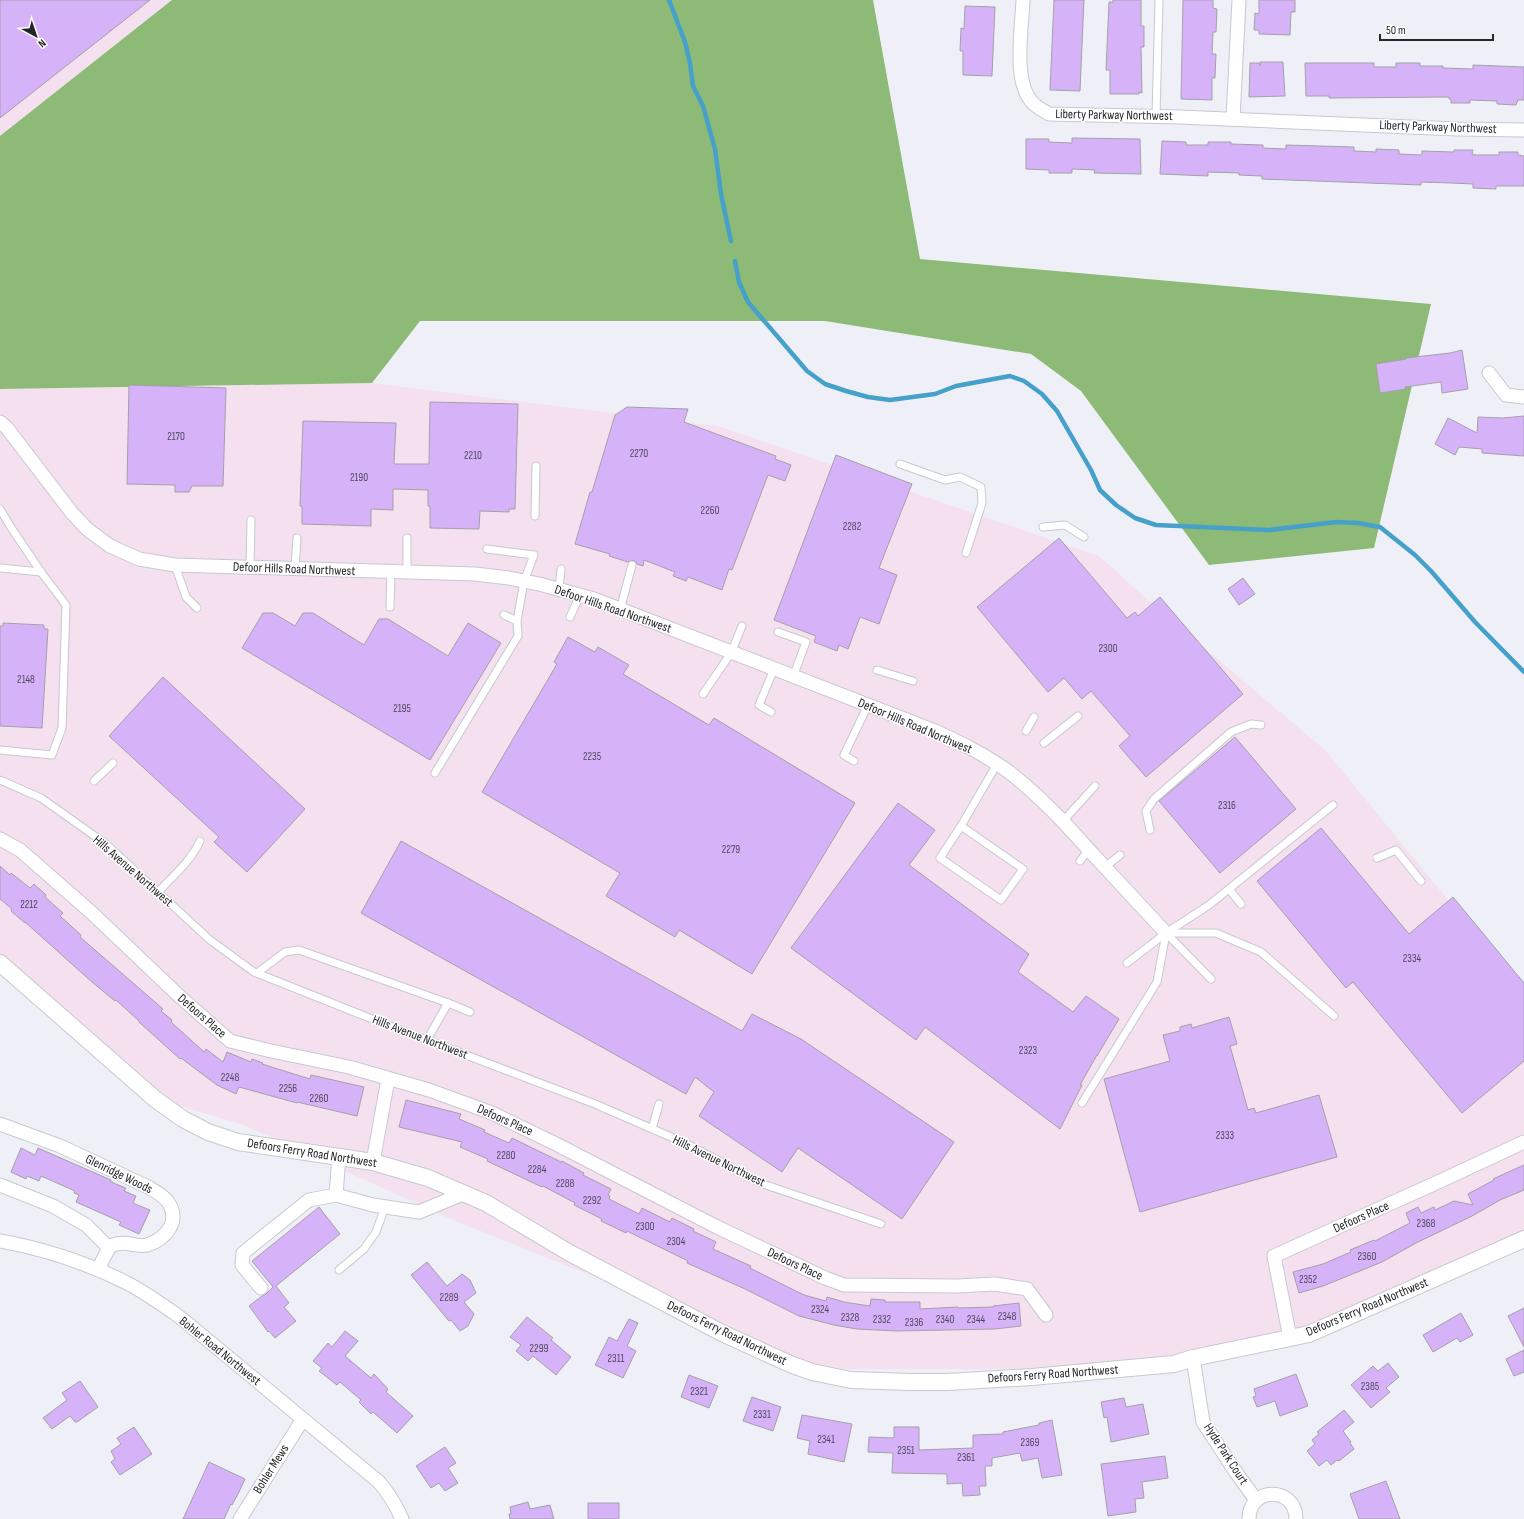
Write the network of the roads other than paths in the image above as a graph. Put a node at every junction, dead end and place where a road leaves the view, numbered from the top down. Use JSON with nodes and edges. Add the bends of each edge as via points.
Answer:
{"nodes":[{"id":1,"x":1023,"y":0,"type":"edge"},
{"id":2,"x":1159,"y":0,"type":"edge"},
{"id":3,"x":1239,"y":0,"type":"edge"},
{"id":4,"x":1156,"y":116,"type":"junction"},
{"id":5,"x":1233,"y":119,"type":"junction"},
{"id":6,"x":1524,"y":130,"type":"edge"},
{"id":7,"x":1489,"y":373,"type":"dead end"},
{"id":8,"x":1524,"y":397,"type":"edge"},
{"id":9,"x":0,"y":422,"type":"edge"},
{"id":10,"x":900,"y":464,"type":"dead end"},
{"id":11,"x":536,"y":466,"type":"dead end"},
{"id":12,"x":0,"y":509,"type":"edge"},
{"id":13,"x":535,"y":516,"type":"dead end"},
{"id":14,"x":252,"y":520,"type":"dead end"},
{"id":15,"x":1043,"y":527,"type":"dead end"},
{"id":16,"x":1084,"y":537,"type":"dead end"},
{"id":17,"x":297,"y":538,"type":"dead end"},
{"id":18,"x":407,"y":538,"type":"dead end"},
{"id":19,"x":487,"y":549,"type":"dead end"},
{"id":20,"x":966,"y":553,"type":"dead end"},
{"id":21,"x":174,"y":565,"type":"junction"},
{"id":22,"x":632,"y":565,"type":"dead end"},
{"id":23,"x":0,"y":568,"type":"edge"},
{"id":24,"x":250,"y":568,"type":"junction"},
{"id":25,"x":295,"y":569,"type":"junction"},
{"id":26,"x":561,"y":569,"type":"dead end"},
{"id":27,"x":41,"y":572,"type":"junction"},
{"id":28,"x":391,"y":572,"type":"junction"},
{"id":29,"x":407,"y":572,"type":"junction"},
{"id":30,"x":524,"y":581,"type":"junction"},
{"id":31,"x":559,"y":589,"type":"junction"},
{"id":32,"x":580,"y":596,"type":"junction"},
{"id":33,"x":390,"y":607,"type":"dead end"},
{"id":34,"x":197,"y":608,"type":"dead end"},
{"id":35,"x":620,"y":610,"type":"junction"},
{"id":36,"x":504,"y":615,"type":"dead end"},
{"id":37,"x":570,"y":617,"type":"dead end"},
{"id":38,"x":517,"y":621,"type":"junction"},
{"id":39,"x":742,"y":626,"type":"dead end"},
{"id":40,"x":778,"y":632,"type":"dead end"},
{"id":41,"x":731,"y":652,"type":"junction"},
{"id":42,"x":774,"y":669,"type":"junction"},
{"id":43,"x":877,"y":670,"type":"dead end"},
{"id":44,"x":794,"y":677,"type":"junction"},
{"id":45,"x":913,"y":681,"type":"dead end"},
{"id":46,"x":703,"y":694,"type":"dead end"},
{"id":47,"x":868,"y":705,"type":"junction"},
{"id":48,"x":770,"y":712,"type":"dead end"},
{"id":49,"x":1078,"y":716,"type":"dead end"},
{"id":50,"x":1034,"y":717,"type":"dead end"},
{"id":51,"x":1261,"y":725,"type":"dead end"},
{"id":52,"x":1026,"y":731,"type":"dead end"},
{"id":53,"x":1044,"y":743,"type":"dead end"},
{"id":54,"x":0,"y":750,"type":"edge"},
{"id":55,"x":854,"y":761,"type":"dead end"},
{"id":56,"x":113,"y":763,"type":"dead end"},
{"id":57,"x":996,"y":764,"type":"junction"},
{"id":58,"x":435,"y":773,"type":"dead end"},
{"id":59,"x":0,"y":780,"type":"edge"},
{"id":60,"x":94,"y":781,"type":"dead end"},
{"id":61,"x":1095,"y":786,"type":"dead end"},
{"id":62,"x":1334,"y":804,"type":"dead end"},
{"id":63,"x":1062,"y":821,"type":"junction"},
{"id":64,"x":961,"y":826,"type":"junction"},
{"id":65,"x":1150,"y":830,"type":"dead end"},
{"id":66,"x":0,"y":839,"type":"edge"},
{"id":67,"x":200,"y":841,"type":"dead end"},
{"id":68,"x":1089,"y":850,"type":"junction"},
{"id":69,"x":1120,"y":854,"type":"dead end"},
{"id":70,"x":1377,"y":858,"type":"dead end"},
{"id":71,"x":1080,"y":861,"type":"dead end"},
{"id":72,"x":1105,"y":867,"type":"junction"},
{"id":73,"x":1422,"y":881,"type":"dead end"},
{"id":74,"x":1229,"y":889,"type":"junction"},
{"id":75,"x":158,"y":892,"type":"junction"},
{"id":76,"x":1241,"y":904,"type":"dead end"},
{"id":77,"x":1166,"y":933,"type":"junction"},
{"id":78,"x":1127,"y":963,"type":"dead end"},
{"id":79,"x":0,"y":964,"type":"edge"},
{"id":80,"x":257,"y":972,"type":"junction"},
{"id":81,"x":1211,"y":979,"type":"dead end"},
{"id":82,"x":448,"y":1003,"type":"junction"},
{"id":83,"x":470,"y":1012,"type":"dead end"},
{"id":84,"x":1334,"y":1016,"type":"dead end"},
{"id":85,"x":427,"y":1040,"type":"junction"},
{"id":86,"x":388,"y":1079,"type":"junction"},
{"id":87,"x":1082,"y":1103,"type":"dead end"},
{"id":88,"x":659,"y":1104,"type":"dead end"},
{"id":89,"x":0,"y":1124,"type":"edge"},
{"id":90,"x":652,"y":1129,"type":"junction"},
{"id":91,"x":1524,"y":1142,"type":"edge"},
{"id":92,"x":339,"y":1156,"type":"junction"},
{"id":93,"x":373,"y":1162,"type":"junction"},
{"id":94,"x":0,"y":1185,"type":"edge"},
{"id":95,"x":465,"y":1193,"type":"junction"},
{"id":96,"x":336,"y":1195,"type":"junction"},
{"id":97,"x":385,"y":1207,"type":"junction"},
{"id":98,"x":881,"y":1224,"type":"dead end"},
{"id":99,"x":1524,"y":1239,"type":"edge"},
{"id":100,"x":0,"y":1241,"type":"edge"},
{"id":101,"x":109,"y":1248,"type":"junction"},
{"id":102,"x":98,"y":1269,"type":"junction"},
{"id":103,"x":339,"y":1270,"type":"dead end"},
{"id":104,"x":261,"y":1288,"type":"dead end"},
{"id":105,"x":1046,"y":1315,"type":"dead end"},
{"id":106,"x":1290,"y":1338,"type":"junction"},
{"id":107,"x":1193,"y":1358,"type":"junction"},
{"id":108,"x":303,"y":1419,"type":"junction"},
{"id":109,"x":1256,"y":1500,"type":"junction"},
{"id":110,"x":240,"y":1519,"type":"edge"},
{"id":111,"x":402,"y":1519,"type":"edge"},
{"id":112,"x":1249,"y":1519,"type":"edge"},
{"id":113,"x":1296,"y":1519,"type":"edge"}],
"edges":[{"from":1,"to":4,"type":"street","name":"Liberty Parkway Northwest","via":[[1020,68],[1024,90],[1033,104],[1049,114]]},
{"from":2,"to":4,"type":"lane"},
{"from":3,"to":5,"type":"street"},
{"from":4,"to":5,"type":"street","name":"Liberty Parkway Northwest"},
{"from":5,"to":6,"type":"street","name":"Liberty Parkway Northwest"},
{"from":7,"to":8,"type":"street","via":[[1506,395]]},
{"from":9,"to":21,"type":"street","name":"Defoor Hills Road Northwest","via":[[87,529],[110,546],[139,559]]},
{"from":10,"to":20,"type":"lane","via":[[945,480],[960,477],[981,487],[982,503]]},
{"from":11,"to":13,"type":"lane"},
{"from":12,"to":27,"type":"lane"},
{"from":14,"to":24,"type":"lane"},
{"from":15,"to":16,"type":"lane","via":[[1066,525]]},
{"from":17,"to":25,"type":"lane"},
{"from":18,"to":29,"type":"lane"},
{"from":19,"to":30,"type":"lane","via":[[534,554]]},
{"from":21,"to":24,"type":"street","name":"Defoor Hills Road Northwest"},
{"from":21,"to":34,"type":"lane","via":[[186,597]]},
{"from":22,"to":35,"type":"lane"},
{"from":23,"to":27,"type":"lane"},
{"from":24,"to":25,"type":"street","name":"Defoor Hills Road Northwest"},
{"from":25,"to":28,"type":"street","name":"Defoor Hills Road Northwest"},
{"from":26,"to":31,"type":"lane"},
{"from":27,"to":54,"type":"lane","via":[[66,605],[62,728],[52,755]]},
{"from":28,"to":29,"type":"street","name":"Defoor Hills Road Northwest"},
{"from":28,"to":33,"type":"lane"},
{"from":29,"to":30,"type":"street","name":"Defoor Hills Road Northwest","via":[[475,574]]},
{"from":30,"to":31,"type":"street","name":"Defoor Hills Road Northwest"},
{"from":30,"to":38,"type":"lane"},
{"from":31,"to":32,"type":"street","name":"Defoor Hills Road Northwest"},
{"from":32,"to":35,"type":"street","name":"Defoor Hills Road Northwest"},
{"from":32,"to":37,"type":"lane"},
{"from":35,"to":41,"type":"street","name":"Defoor Hills Road Northwest"},
{"from":36,"to":38,"type":"lane"},
{"from":38,"to":58,"type":"lane","via":[[518,636]]},
{"from":39,"to":41,"type":"lane"},
{"from":40,"to":44,"type":"lane","via":[[806,642]]},
{"from":41,"to":42,"type":"street","name":"Defoor Hills Road Northwest"},
{"from":41,"to":46,"type":"lane"},
{"from":42,"to":44,"type":"street","name":"Defoor Hills Road Northwest"},
{"from":42,"to":48,"type":"lane","via":[[759,705]]},
{"from":43,"to":45,"type":"lane"},
{"from":44,"to":47,"type":"street","name":"Defoor Hills Road Northwest"},
{"from":47,"to":55,"type":"lane","via":[[844,754]]},
{"from":47,"to":57,"type":"street","name":"Defoor Hills Road Northwest","via":[[962,743]]},
{"from":49,"to":53,"type":"lane"},
{"from":50,"to":52,"type":"lane"},
{"from":51,"to":65,"type":"lane","via":[[1251,724],[1231,732],[1154,799],[1146,811]]},
{"from":56,"to":60,"type":"lane"},
{"from":57,"to":63,"type":"street","name":"Defoor Hills Road Northwest","via":[[1033,791]]},
{"from":57,"to":64,"type":"lane"},
{"from":59,"to":75,"type":"lane","name":"Hills Avenue Northwest","via":[[41,798],[106,844]]},
{"from":61,"to":63,"type":"lane"},
{"from":62,"to":74,"type":"lane"},
{"from":63,"to":68,"type":"street","name":"Defoor Hills Road Northwest"},
{"from":64,"to":64,"type":"lane","via":[[940,858],[1001,900],[1022,869]]},
{"from":66,"to":86,"type":"street","name":"Defoors Place","via":[[20,850],[92,913],[230,1041],[349,1067]]},
{"from":67,"to":75,"type":"lane","via":[[184,865]]},
{"from":68,"to":71,"type":"lane"},
{"from":68,"to":72,"type":"street","name":"Defoor Hills Road Northwest"},
{"from":69,"to":72,"type":"lane"},
{"from":70,"to":73,"type":"lane","via":[[1396,850]]},
{"from":72,"to":77,"type":"street","name":"Defoor Hills Road Northwest"},
{"from":74,"to":76,"type":"lane"},
{"from":74,"to":77,"type":"lane"},
{"from":75,"to":80,"type":"lane","name":"Hills Avenue Northwest","via":[[210,940]]},
{"from":77,"to":78,"type":"lane"},
{"from":77,"to":81,"type":"lane"},
{"from":77,"to":84,"type":"lane","via":[[1216,933],[1261,952]]},
{"from":77,"to":87,"type":"lane","via":[[1157,982]]},
{"from":79,"to":92,"type":"street","name":"Defoors Ferry Road Northwest","via":[[155,1099],[184,1119],[208,1132],[238,1142]]},
{"from":80,"to":82,"type":"lane","via":[[285,952],[298,950]]},
{"from":80,"to":85,"type":"lane","name":"Hills Avenue Northwest"},
{"from":82,"to":83,"type":"lane"},
{"from":82,"to":85,"type":"lane"},
{"from":85,"to":90,"type":"lane","name":"Hills Avenue Northwest","via":[[595,1104]]},
{"from":86,"to":93,"type":"street"},
{"from":86,"to":105,"type":"street","name":"Defoors Place","via":[[429,1090],[492,1113],[718,1227],[844,1285],[995,1284],[1027,1289]]},
{"from":88,"to":90,"type":"lane"},
{"from":89,"to":101,"type":"street","name":"Glenridge Woods","via":[[60,1146],[148,1187],[168,1202],[173,1214],[173,1223],[160,1239],[146,1246],[124,1242]]},
{"from":90,"to":98,"type":"lane","name":"Hills Avenue Northwest","via":[[687,1144],[763,1184]]},
{"from":91,"to":106,"type":"street","name":"Defoors Place","via":[[1274,1256]]},
{"from":92,"to":93,"type":"street","name":"Defoors Ferry Road Northwest"},
{"from":92,"to":96,"type":"street"},
{"from":93,"to":95,"type":"street","name":"Defoors Ferry Road Northwest","via":[[428,1178]]},
{"from":94,"to":101,"type":"street","via":[[53,1206],[79,1221],[97,1234]]},
{"from":95,"to":97,"type":"street","via":[[420,1212]]},
{"from":95,"to":107,"type":"street","name":"Defoors Ferry Road Northwest","via":[[568,1252],[722,1333],[812,1372],[851,1380],[947,1382],[1174,1364]]},
{"from":96,"to":97,"type":"street"},
{"from":96,"to":104,"type":"street","via":[[309,1200],[243,1253],[242,1265]]},
{"from":97,"to":103,"type":"lane","via":[[376,1232],[364,1249]]},
{"from":99,"to":106,"type":"street","name":"Defoors Ferry Road Northwest","via":[[1309,1334]]},
{"from":100,"to":102,"type":"street","name":"Bohler Road Northwest","via":[[60,1256]]},
{"from":101,"to":102,"type":"street"},
{"from":102,"to":108,"type":"street","name":"Bohler Road Northwest","via":[[128,1283],[175,1314]]},
{"from":106,"to":107,"type":"street","name":"Defoors Ferry Road Northwest"},
{"from":107,"to":109,"type":"street","name":"Hyde Park Court","via":[[1203,1422]]},
{"from":108,"to":110,"type":"street","name":"Bohler Mews"},
{"from":108,"to":111,"type":"street","name":"Bohler Road Northwest","via":[[379,1482],[396,1504]]},
{"from":109,"to":112,"type":"street","via":[[1249,1512]]},
{"from":109,"to":113,"type":"street","name":"Hyde Park Court","via":[[1266,1494],[1282,1496],[1291,1503]]}]}
